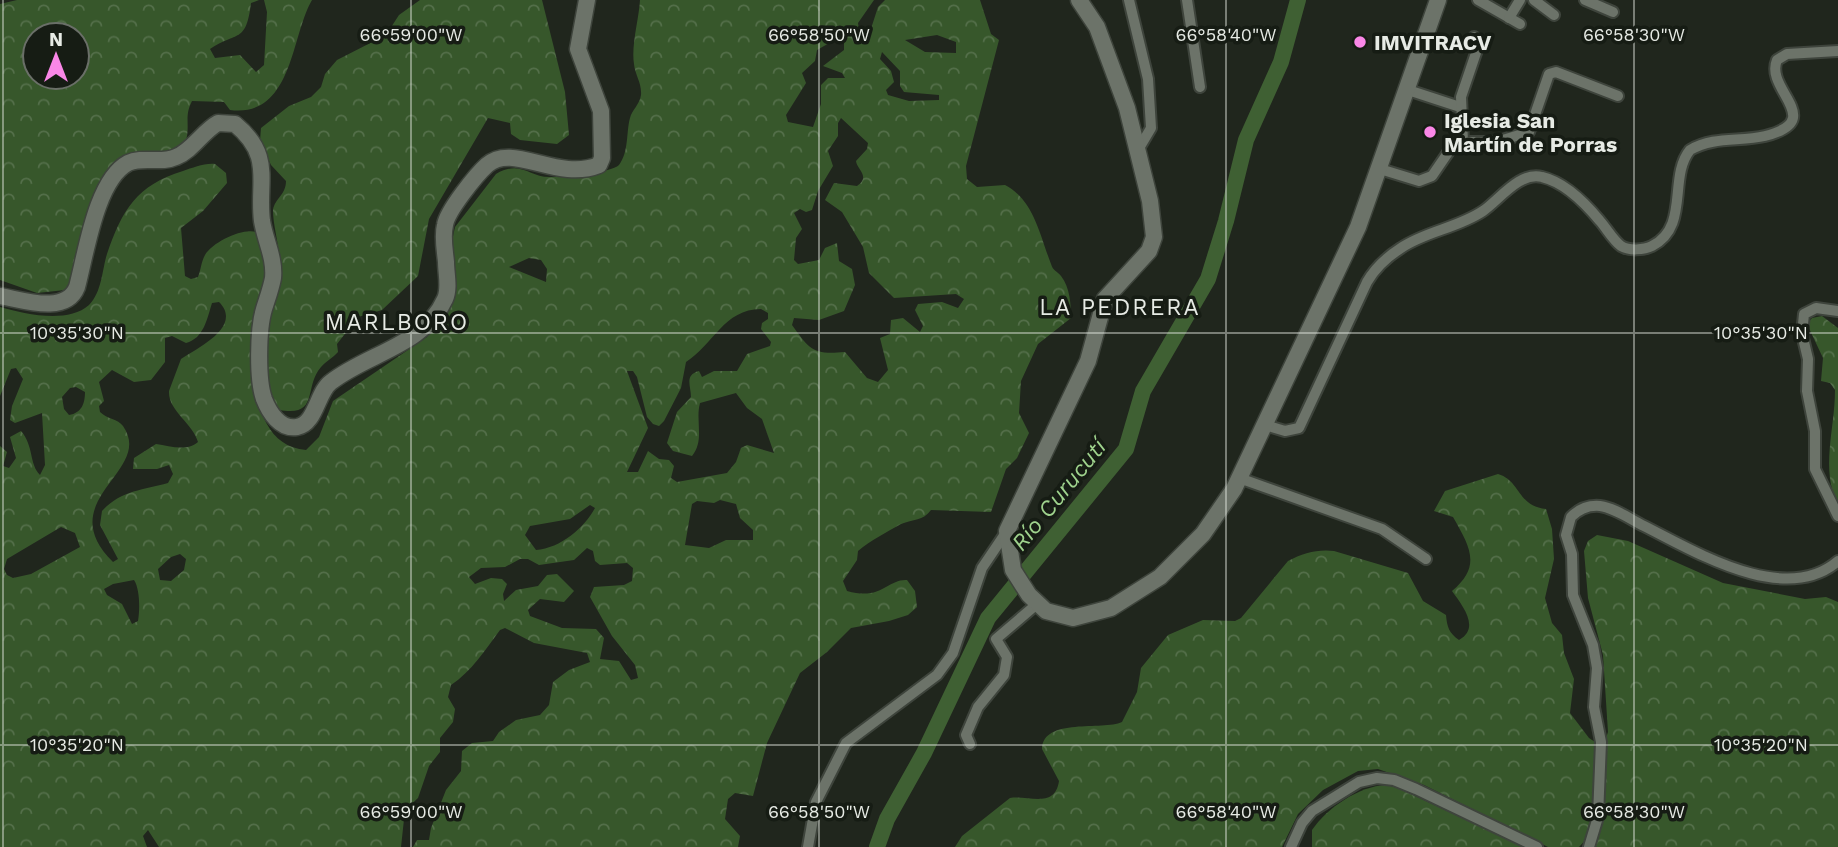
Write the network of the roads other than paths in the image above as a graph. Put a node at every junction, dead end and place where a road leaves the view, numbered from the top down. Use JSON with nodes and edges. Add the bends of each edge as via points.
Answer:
{"nodes":[{"id":1,"x":587,"y":0,"type":"edge"},
{"id":2,"x":1079,"y":0,"type":"edge"},
{"id":3,"x":1129,"y":0,"type":"edge"},
{"id":4,"x":1187,"y":0,"type":"edge"},
{"id":5,"x":1438,"y":0,"type":"edge"},
{"id":6,"x":1478,"y":0,"type":"edge"},
{"id":7,"x":1520,"y":0,"type":"edge"},
{"id":8,"x":1534,"y":0,"type":"edge"},
{"id":9,"x":1584,"y":0,"type":"edge"},
{"id":10,"x":1613,"y":12,"type":"dead end"},
{"id":11,"x":1554,"y":15,"type":"dead end"},
{"id":12,"x":1509,"y":18,"type":"junction"},
{"id":13,"x":1520,"y":24,"type":"dead end"},
{"id":14,"x":1474,"y":37,"type":"dead end"},
{"id":15,"x":1838,"y":51,"type":"edge"},
{"id":16,"x":1200,"y":87,"type":"dead end"},
{"id":17,"x":1408,"y":90,"type":"junction"},
{"id":18,"x":1618,"y":96,"type":"dead end"},
{"id":19,"x":1460,"y":107,"type":"junction"},
{"id":20,"x":1463,"y":142,"type":"junction"},
{"id":21,"x":1138,"y":149,"type":"junction"},
{"id":22,"x":1380,"y":169,"type":"junction"},
{"id":23,"x":0,"y":296,"type":"edge"},
{"id":24,"x":1838,"y":311,"type":"edge"},
{"id":25,"x":1265,"y":425,"type":"junction"},
{"id":26,"x":1239,"y":478,"type":"junction"},
{"id":27,"x":1838,"y":516,"type":"edge"},
{"id":28,"x":1007,"y":531,"type":"junction"},
{"id":29,"x":1426,"y":559,"type":"dead end"},
{"id":30,"x":1838,"y":561,"type":"edge"},
{"id":31,"x":1037,"y":604,"type":"junction"},
{"id":32,"x":970,"y":744,"type":"dead end"},
{"id":33,"x":808,"y":847,"type":"edge"},
{"id":34,"x":1291,"y":847,"type":"edge"},
{"id":35,"x":1537,"y":847,"type":"edge"},
{"id":36,"x":1589,"y":847,"type":"edge"}],
"edges":[{"from":1,"to":23,"type":"main road","via":[[578,48],[601,111],[599,165],[561,170],[508,156],[488,164],[446,221],[447,288],[440,307],[411,338],[329,383],[301,426],[281,423],[263,396],[262,320],[273,274],[261,216],[264,181],[249,140],[235,124],[218,123],[176,157],[138,160],[116,173],[100,204],[70,298],[55,304]]},
{"from":2,"to":21,"type":"main road","via":[[1097,27]]},
{"from":3,"to":21,"type":"street","via":[[1148,79],[1151,128]]},
{"from":4,"to":16,"type":"street"},
{"from":5,"to":17,"type":"main road"},
{"from":6,"to":12,"type":"street"},
{"from":7,"to":12,"type":"street"},
{"from":8,"to":11,"type":"street"},
{"from":9,"to":10,"type":"street"},
{"from":12,"to":13,"type":"street"},
{"from":14,"to":19,"type":"street","via":[[1478,47]]},
{"from":15,"to":25,"type":"street","via":[[1787,54],[1777,60],[1777,83],[1793,108],[1787,127],[1758,138],[1714,141],[1690,150],[1683,164],[1674,217],[1651,247],[1622,246],[1592,211],[1560,185],[1534,177],[1521,181],[1483,211],[1400,248],[1367,282],[1298,428],[1284,431]]},
{"from":17,"to":19,"type":"street"},
{"from":17,"to":22,"type":"main road"},
{"from":18,"to":20,"type":"street","via":[[1556,72],[1549,74],[1529,132],[1496,142]]},
{"from":19,"to":20,"type":"street"},
{"from":20,"to":22,"type":"street","via":[[1456,141],[1432,176],[1419,181]]},
{"from":21,"to":28,"type":"main road","via":[[1153,217],[1153,244],[1105,299],[1088,361]]},
{"from":22,"to":25,"type":"main road","via":[[1340,271]]},
{"from":24,"to":27,"type":"street","via":[[1816,308],[1801,321],[1815,469]]},
{"from":25,"to":26,"type":"main road"},
{"from":26,"to":29,"type":"street","via":[[1382,529]]},
{"from":26,"to":31,"type":"main road","via":[[1194,543],[1160,577],[1111,608],[1073,618],[1054,615]]},
{"from":28,"to":31,"type":"main road","via":[[1015,575]]},
{"from":28,"to":33,"type":"street","via":[[982,568],[953,653],[937,675],[846,743],[816,802]]},
{"from":30,"to":36,"type":"street","via":[[1805,576],[1749,573],[1720,564],[1608,508],[1586,508],[1571,517],[1566,535],[1572,554],[1573,595],[1597,663],[1598,817]]},
{"from":31,"to":32,"type":"street","via":[[996,639],[1007,657],[1004,675],[978,707],[966,735]]},
{"from":34,"to":35,"type":"street","via":[[1312,811],[1359,782],[1377,778],[1416,789]]}]}
